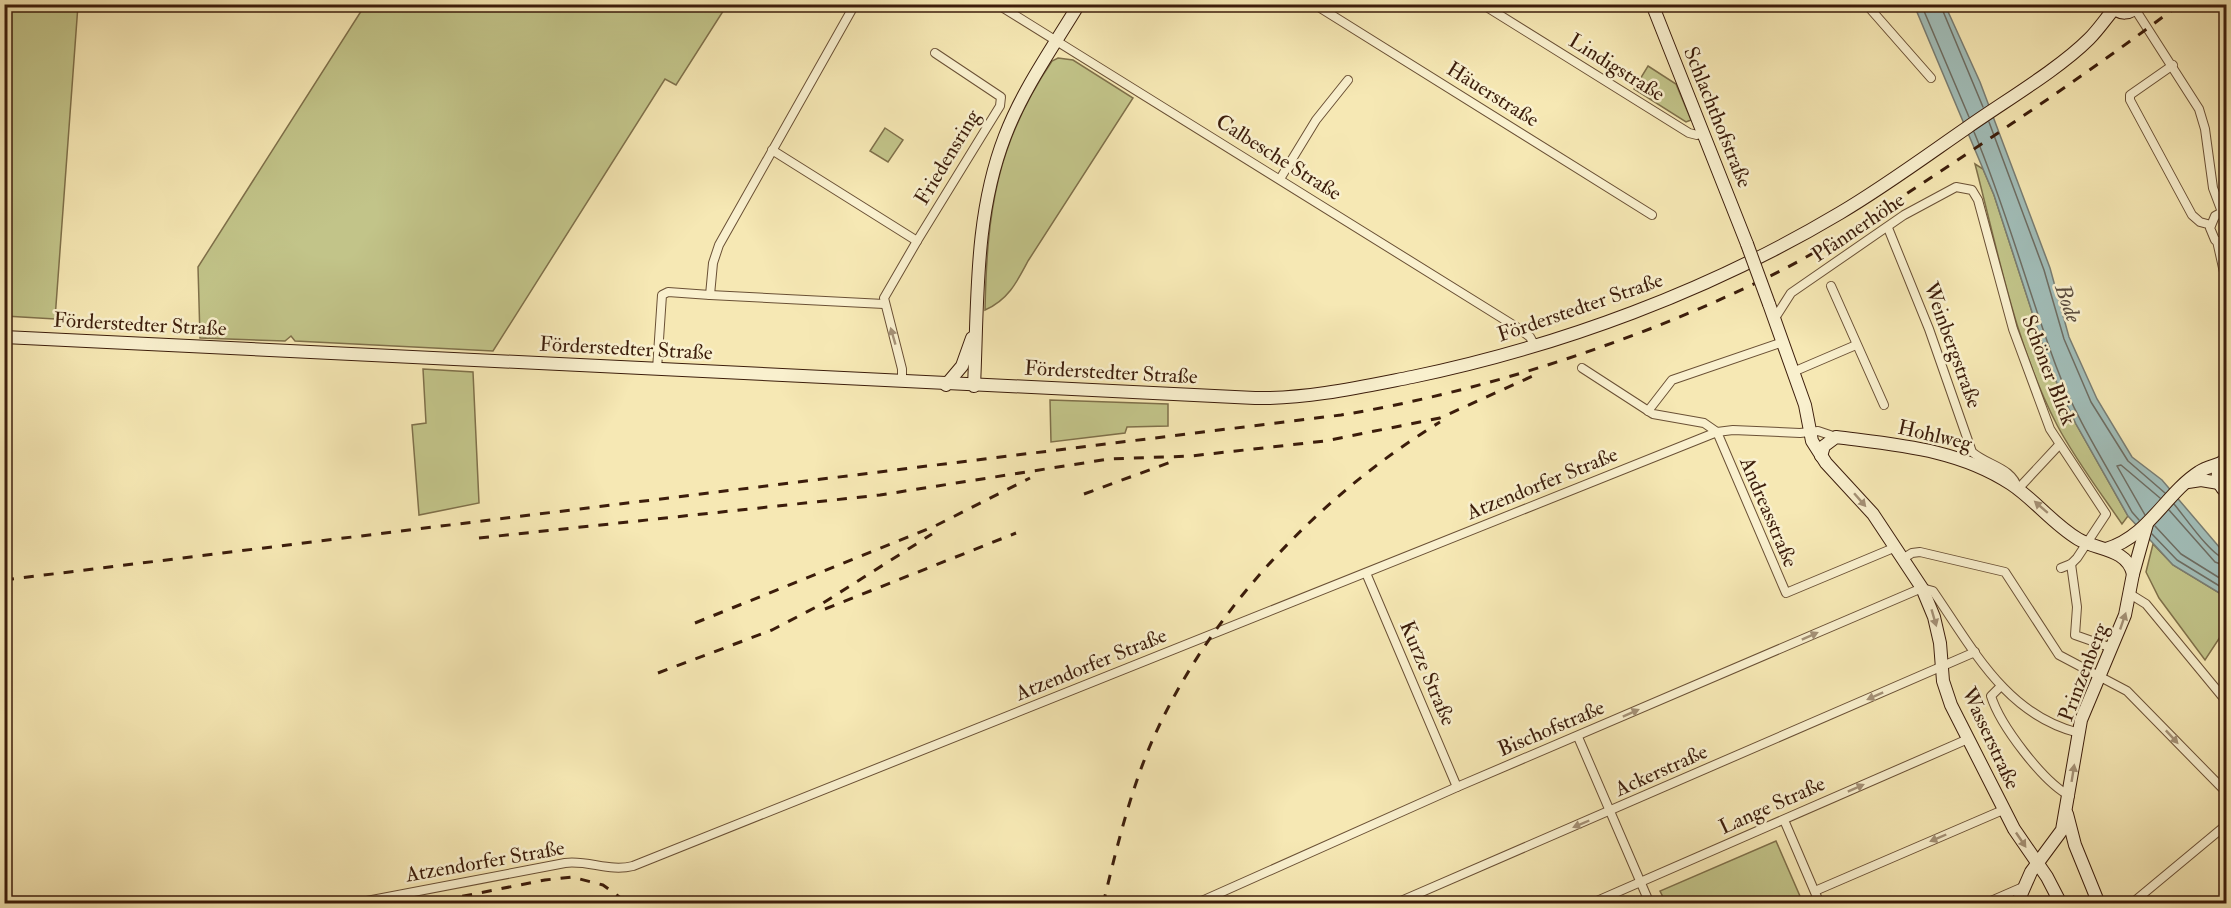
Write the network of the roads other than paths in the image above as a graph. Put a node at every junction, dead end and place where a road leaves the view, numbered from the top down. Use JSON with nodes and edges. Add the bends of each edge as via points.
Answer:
{"nodes":[{"id":1,"x":855,"y":4,"type":"edge"},
{"id":2,"x":997,"y":4,"type":"edge"},
{"id":3,"x":1079,"y":4,"type":"edge"},
{"id":4,"x":1314,"y":4,"type":"edge"},
{"id":5,"x":1482,"y":4,"type":"edge"},
{"id":6,"x":1652,"y":4,"type":"edge"},
{"id":7,"x":1866,"y":4,"type":"edge"},
{"id":8,"x":2113,"y":7,"type":"edge"},
{"id":9,"x":2137,"y":7,"type":"edge"},
{"id":10,"x":1057,"y":41,"type":"junction"},
{"id":11,"x":935,"y":53,"type":"dead end"},
{"id":12,"x":2173,"y":65,"type":"junction"},
{"id":13,"x":1930,"y":78,"type":"dead end"},
{"id":14,"x":1348,"y":80,"type":"dead end"},
{"id":15,"x":1703,"y":132,"type":"junction"},
{"id":16,"x":772,"y":150,"type":"junction"},
{"id":17,"x":1280,"y":179,"type":"junction"},
{"id":18,"x":1974,"y":192,"type":"joint"},
{"id":19,"x":2224,"y":211,"type":"edge"},
{"id":20,"x":1652,"y":215,"type":"dead end"},
{"id":21,"x":2211,"y":225,"type":"junction"},
{"id":22,"x":1888,"y":228,"type":"junction"},
{"id":23,"x":917,"y":241,"type":"junction"},
{"id":24,"x":2217,"y":241,"type":"junction"},
{"id":25,"x":2226,"y":244,"type":"edge"},
{"id":26,"x":2226,"y":281,"type":"edge"},
{"id":27,"x":1831,"y":286,"type":"dead end"},
{"id":28,"x":711,"y":295,"type":"junction"},
{"id":29,"x":884,"y":304,"type":"junction"},
{"id":30,"x":1775,"y":318,"type":"junction"},
{"id":31,"x":976,"y":333,"type":"junction"},
{"id":32,"x":4,"y":337,"type":"edge"},
{"id":33,"x":1783,"y":342,"type":"junction"},
{"id":34,"x":1856,"y":345,"type":"junction"},
{"id":35,"x":1535,"y":346,"type":"junction"},
{"id":36,"x":1582,"y":368,"type":"dead end"},
{"id":37,"x":657,"y":369,"type":"junction"},
{"id":38,"x":1793,"y":372,"type":"junction"},
{"id":39,"x":902,"y":382,"type":"junction"},
{"id":40,"x":946,"y":385,"type":"junction"},
{"id":41,"x":974,"y":386,"type":"junction"},
{"id":42,"x":1884,"y":405,"type":"dead end"},
{"id":43,"x":1648,"y":411,"type":"junction"},
{"id":44,"x":1810,"y":431,"type":"junction"},
{"id":45,"x":1717,"y":432,"type":"junction"},
{"id":46,"x":1836,"y":437,"type":"junction"},
{"id":47,"x":2059,"y":445,"type":"junction"},
{"id":48,"x":1821,"y":456,"type":"junction"},
{"id":49,"x":2224,"y":461,"type":"edge"},
{"id":50,"x":2186,"y":485,"type":"junction"},
{"id":51,"x":2223,"y":488,"type":"edge"},
{"id":52,"x":2018,"y":489,"type":"junction"},
{"id":53,"x":2137,"y":539,"type":"junction"},
{"id":54,"x":2086,"y":543,"type":"junction"},
{"id":55,"x":2106,"y":549,"type":"junction"},
{"id":56,"x":1900,"y":553,"type":"junction"},
{"id":57,"x":2071,"y":564,"type":"junction"},
{"id":58,"x":2061,"y":568,"type":"dead end"},
{"id":59,"x":1366,"y":573,"type":"junction"},
{"id":60,"x":2133,"y":574,"type":"junction"},
{"id":61,"x":1922,"y":588,"type":"junction"},
{"id":62,"x":2130,"y":594,"type":"junction"},
{"id":63,"x":2112,"y":648,"type":"junction"},
{"id":64,"x":1975,"y":652,"type":"junction"},
{"id":65,"x":1941,"y":668,"type":"junction"},
{"id":66,"x":2099,"y":676,"type":"junction"},
{"id":67,"x":2000,"y":687,"type":"junction"},
{"id":68,"x":2226,"y":701,"type":"edge"},
{"id":69,"x":2079,"y":733,"type":"junction"},
{"id":70,"x":1578,"y":737,"type":"junction"},
{"id":71,"x":1968,"y":739,"type":"junction"},
{"id":72,"x":1457,"y":787,"type":"junction"},
{"id":73,"x":2226,"y":792,"type":"edge"},
{"id":74,"x":2070,"y":796,"type":"junction"},
{"id":75,"x":2003,"y":810,"type":"junction"},
{"id":76,"x":1610,"y":811,"type":"junction"},
{"id":77,"x":2067,"y":813,"type":"junction"},
{"id":78,"x":1784,"y":820,"type":"junction"},
{"id":79,"x":2226,"y":825,"type":"edge"},
{"id":80,"x":2037,"y":863,"type":"junction"},
{"id":81,"x":1641,"y":882,"type":"junction"},
{"id":82,"x":2023,"y":887,"type":"junction"},
{"id":83,"x":1815,"y":891,"type":"junction"},
{"id":84,"x":351,"y":903,"type":"edge"},
{"id":85,"x":1195,"y":903,"type":"edge"},
{"id":86,"x":1394,"y":903,"type":"edge"},
{"id":87,"x":1590,"y":903,"type":"edge"},
{"id":88,"x":1650,"y":903,"type":"edge"},
{"id":89,"x":1820,"y":903,"type":"edge"},
{"id":90,"x":1984,"y":903,"type":"edge"},
{"id":91,"x":2017,"y":903,"type":"edge"},
{"id":92,"x":2061,"y":903,"type":"edge"},
{"id":93,"x":2099,"y":903,"type":"edge"},
{"id":94,"x":2131,"y":903,"type":"edge"}],
"edges":[{"from":1,"to":16,"type":"street"},
{"from":2,"to":10,"type":"street","name":"Calbesche Straße"},
{"from":3,"to":10,"type":"main road"},
{"from":4,"to":20,"type":"street","name":"Häuerstraße"},
{"from":5,"to":15,"type":"street","name":"Lindigstraße","via":[[1689,133]]},
{"from":6,"to":15,"type":"main road","name":"Schlachthofstraße"},
{"from":7,"to":13,"type":"street"},
{"from":8,"to":9,"type":"main road","via":[[2124,13]]},
{"from":8,"to":35,"type":"main road","name":"Förderstedter Straße","via":[[2085,43],[1860,201],[1773,250],[1663,300]]},
{"from":9,"to":12,"type":"street"},
{"from":10,"to":17,"type":"street","name":"Calbesche Straße"},
{"from":10,"to":31,"type":"main road","via":[[1012,118],[990,180],[979,251]]},
{"from":11,"to":23,"type":"street","name":"Friedensring","via":[[1001,97],[1000,105]]},
{"from":12,"to":19,"type":"street","via":[[2202,115],[2213,188]]},
{"from":12,"to":21,"type":"street","via":[[2130,95],[2192,215]]},
{"from":14,"to":17,"type":"street","via":[[1316,120]]},
{"from":15,"to":30,"type":"main road","name":"Schlachthofstraße","bridge":true},
{"from":16,"to":23,"type":"street"},
{"from":16,"to":28,"type":"street","via":[[719,245],[713,263]]},
{"from":17,"to":35,"type":"street","name":"Calbesche Straße","via":[[1518,328]]},
{"from":18,"to":22,"type":"street","name":"Pfännerhöhe","via":[[1967,187],[1953,188]]},
{"from":18,"to":47,"type":"street","name":"Schöner Blick","via":[[2018,345]]},
{"from":19,"to":21,"type":"street","via":[[2215,216]]},
{"from":21,"to":24,"type":"street"},
{"from":22,"to":30,"type":"street","name":"Pfännerhöhe","via":[[1791,293]]},
{"from":22,"to":52,"type":"street","name":"Weinbergstraße","via":[[1972,452],[2009,473],[2016,479]]},
{"from":23,"to":29,"type":"street","name":"Friedensring"},
{"from":24,"to":25,"type":"street"},
{"from":24,"to":26,"type":"street"},
{"from":27,"to":34,"type":"street"},
{"from":28,"to":29,"type":"street"},
{"from":28,"to":37,"type":"street","via":[[662,295]]},
{"from":39,"to":29,"type":"street","one_way":true},
{"from":30,"to":33,"type":"main road"},
{"from":31,"to":40,"type":"main road","via":[[969,340],[962,366]]},
{"from":31,"to":41,"type":"main road"},
{"from":32,"to":37,"type":"main road","name":"Förderstedter Straße"},
{"from":33,"to":38,"type":"main road"},
{"from":33,"to":43,"type":"street","via":[[1672,380]]},
{"from":34,"to":38,"type":"street"},
{"from":34,"to":42,"type":"street"},
{"from":35,"to":41,"type":"main road","name":"Förderstedter Straße","via":[[1387,382],[1282,398]]},
{"from":36,"to":43,"type":"street"},
{"from":37,"to":39,"type":"main road","name":"Förderstedter Straße"},
{"from":38,"to":44,"type":"main road"},
{"from":39,"to":40,"type":"main road","name":"Förderstedter Straße"},
{"from":40,"to":41,"type":"main road","name":"Förderstedter Straße"},
{"from":43,"to":45,"type":"street","via":[[1704,423]]},
{"from":44,"to":45,"type":"street","name":"Atzendorfer Straße"},
{"from":44,"to":46,"type":"street","name":"Atzendorfer Straße"},
{"from":44,"to":48,"type":"main road","name":"Wasserstraße"},
{"from":45,"to":56,"type":"street","name":"Andreasstraße","via":[[1786,593]]},
{"from":45,"to":59,"type":"street","name":"Atzendorfer Straße"},
{"from":46,"to":48,"type":"main road","via":[[1824,446]]},
{"from":46,"to":52,"type":"main road","name":"Hohlweg","via":[[1949,455],[1993,473]]},
{"from":47,"to":52,"type":"street"},
{"from":47,"to":54,"type":"street","name":"Schöner Blick","via":[[2106,514]]},
{"from":48,"to":56,"type":"main road","name":"Wasserstraße","one_way":true,"via":[[1873,514]]},
{"from":49,"to":50,"type":"main road","via":[[2199,472]]},
{"from":49,"to":51,"type":"main road","via":[[2217,472]]},
{"from":50,"to":51,"type":"main road","via":[[2200,480]]},
{"from":50,"to":53,"type":"main road"},
{"from":54,"to":52,"type":"main road","name":"Hohlweg","one_way":true},
{"from":53,"to":55,"type":"main road"},
{"from":53,"to":60,"type":"main road","name":"Prinzenberg"},
{"from":54,"to":55,"type":"main road","name":"Hohlweg"},
{"from":54,"to":57,"type":"street"},
{"from":55,"to":60,"type":"main road","name":"Hohlweg","via":[[2126,560]]},
{"from":56,"to":61,"type":"main road","name":"Wasserstraße"},
{"from":56,"to":66,"type":"street","via":[[1920,552],[2005,572],[2059,655]]},
{"from":57,"to":58,"type":"street"},
{"from":57,"to":63,"type":"street","via":[[2077,607],[2075,634]]},
{"from":59,"to":72,"type":"street","name":"Kurze Straße"},
{"from":59,"to":84,"type":"street","name":"Atzendorfer Straße","via":[[633,866],[612,869],[565,863]]},
{"from":60,"to":62,"type":"main road","name":"Prinzenberg"},
{"from":61,"to":64,"type":"street","via":[[1933,591]]},
{"from":61,"to":65,"type":"main road","name":"Wasserstraße","one_way":true,"via":[[1938,634]]},
{"from":70,"to":61,"type":"street","name":"Bischofstraße","one_way":true},
{"from":63,"to":62,"type":"main road","name":"Prinzenberg","one_way":true},
{"from":62,"to":68,"type":"street","via":[[2146,604]]},
{"from":63,"to":66,"type":"main road","name":"Prinzenberg"},
{"from":64,"to":65,"type":"street","name":"Ackerstraße"},
{"from":64,"to":67,"type":"street"},
{"from":65,"to":71,"type":"main road","name":"Wasserstraße","via":[[1951,705]]},
{"from":65,"to":76,"type":"street","name":"Ackerstraße","one_way":true},
{"from":66,"to":69,"type":"main road","name":"Prinzenberg"},
{"from":66,"to":73,"type":"street","one_way":true,"via":[[2132,695]]},
{"from":67,"to":69,"type":"street","via":[[2048,722]]},
{"from":67,"to":74,"type":"street","via":[[1991,696],[2008,728],[2050,780]]},
{"from":74,"to":69,"type":"main road","name":"Prinzenberg","one_way":true},
{"from":70,"to":72,"type":"street","name":"Bischofstraße"},
{"from":70,"to":76,"type":"street"},
{"from":71,"to":75,"type":"main road","name":"Wasserstraße"},
{"from":78,"to":71,"type":"street","name":"Lange Straße","one_way":true},
{"from":72,"to":85,"type":"street","name":"Bischofstraße"},
{"from":74,"to":77,"type":"main road","name":"Prinzenberg"},
{"from":75,"to":80,"type":"main road","name":"Wasserstraße","one_way":true},
{"from":75,"to":83,"type":"street","one_way":true},
{"from":76,"to":81,"type":"street"},
{"from":76,"to":86,"type":"street","name":"Ackerstraße","one_way":true},
{"from":77,"to":80,"type":"main road","name":"Prinzenberg","via":[[2062,830]]},
{"from":77,"to":93,"type":"main road"},
{"from":78,"to":81,"type":"street","name":"Lange Straße"},
{"from":78,"to":83,"type":"street"},
{"from":79,"to":94,"type":"street"},
{"from":80,"to":82,"type":"main road","name":"Prinzenberg"},
{"from":80,"to":92,"type":"main road","name":"Wasserstraße"},
{"from":81,"to":87,"type":"street","name":"Lange Straße"},
{"from":81,"to":88,"type":"street"},
{"from":82,"to":90,"type":"street"},
{"from":82,"to":91,"type":"main road","name":"Prinzenberg"},
{"from":83,"to":89,"type":"street"}]}
